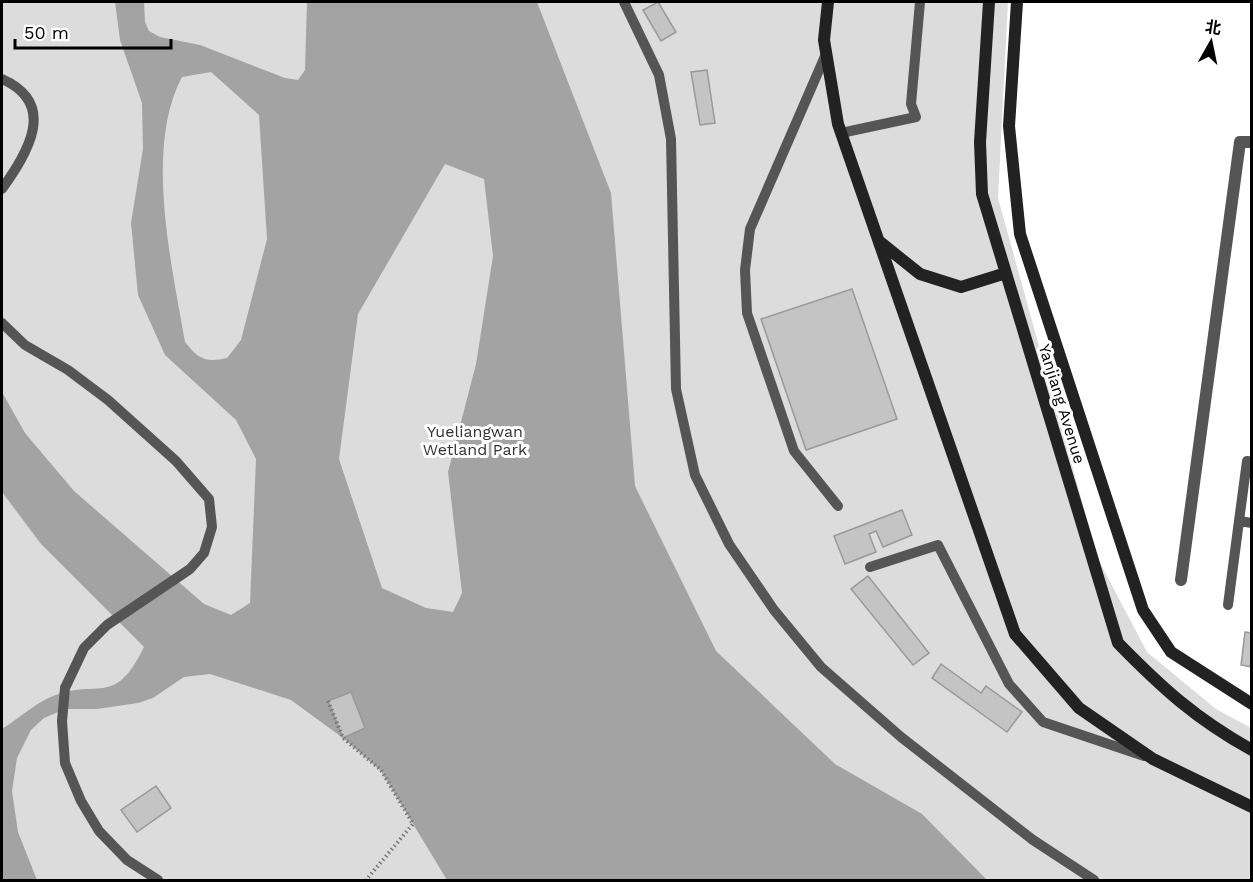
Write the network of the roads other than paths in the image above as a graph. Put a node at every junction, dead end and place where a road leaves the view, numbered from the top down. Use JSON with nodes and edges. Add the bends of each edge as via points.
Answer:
{"nodes":[{"id":1,"x":624,"y":2,"type":"edge"},
{"id":2,"x":828,"y":2,"type":"edge"},
{"id":3,"x":920,"y":2,"type":"edge"},
{"id":4,"x":989,"y":2,"type":"edge"},
{"id":5,"x":1017,"y":2,"type":"edge"},
{"id":6,"x":826,"y":54,"type":"junction"},
{"id":7,"x":2,"y":80,"type":"edge"},
{"id":8,"x":841,"y":133,"type":"junction"},
{"id":9,"x":1251,"y":142,"type":"edge"},
{"id":10,"x":2,"y":189,"type":"edge"},
{"id":11,"x":879,"y":242,"type":"junction"},
{"id":12,"x":1006,"y":273,"type":"junction"},
{"id":13,"x":2,"y":322,"type":"edge"},
{"id":14,"x":1251,"y":462,"type":"edge"},
{"id":15,"x":837,"y":506,"type":"dead end"},
{"id":16,"x":1239,"y":521,"type":"junction"},
{"id":17,"x":1251,"y":522,"type":"edge"},
{"id":18,"x":870,"y":567,"type":"dead end"},
{"id":19,"x":1181,"y":579,"type":"dead end"},
{"id":20,"x":1228,"y":605,"type":"dead end"},
{"id":21,"x":1251,"y":704,"type":"edge"},
{"id":22,"x":1251,"y":750,"type":"edge"},
{"id":23,"x":1153,"y":759,"type":"junction"},
{"id":24,"x":1251,"y":807,"type":"edge"},
{"id":25,"x":158,"y":880,"type":"edge"},
{"id":26,"x":1094,"y":880,"type":"edge"}],
"edges":[{"from":1,"to":26,"type":"lane","via":[[659,75],[671,138],[676,389],[695,475],[729,544],[774,610],[821,667],[901,737],[1033,840]]},
{"from":2,"to":6,"type":"main road"},
{"from":3,"to":8,"type":"lane","via":[[911,104],[916,117]]},
{"from":4,"to":12,"type":"main road","name":"Yanjiang Avenue","via":[[980,142],[982,194]]},
{"from":5,"to":21,"type":"main road","name":"Yanjiang Avenue","via":[[1009,126],[1020,234],[1143,610],[1171,652]]},
{"from":6,"to":8,"type":"main road"},
{"from":6,"to":15,"type":"lane","via":[[750,229],[745,270],[747,313],[794,451]]},
{"from":7,"to":10,"type":"lane","via":[[30,100],[33,114],[31,142]]},
{"from":8,"to":11,"type":"main road"},
{"from":9,"to":19,"type":"street","via":[[1240,142]]},
{"from":11,"to":12,"type":"main road","via":[[920,274],[961,287]]},
{"from":11,"to":23,"type":"main road","via":[[1015,634],[1079,708]]},
{"from":12,"to":22,"type":"main road","name":"Yanjiang Avenue","via":[[1118,643],[1166,692],[1219,732]]},
{"from":13,"to":25,"type":"lane","via":[[26,345],[108,400],[176,461],[209,499],[212,527],[204,553],[190,568],[107,625],[84,648],[65,688],[65,763],[81,801],[99,831],[126,860]]},
{"from":14,"to":16,"type":"lane","via":[[1247,461]]},
{"from":16,"to":17,"type":"lane"},
{"from":16,"to":20,"type":"lane"},
{"from":18,"to":23,"type":"lane","via":[[938,544],[1009,684],[1043,722]]},
{"from":23,"to":24,"type":"main road"}]}
